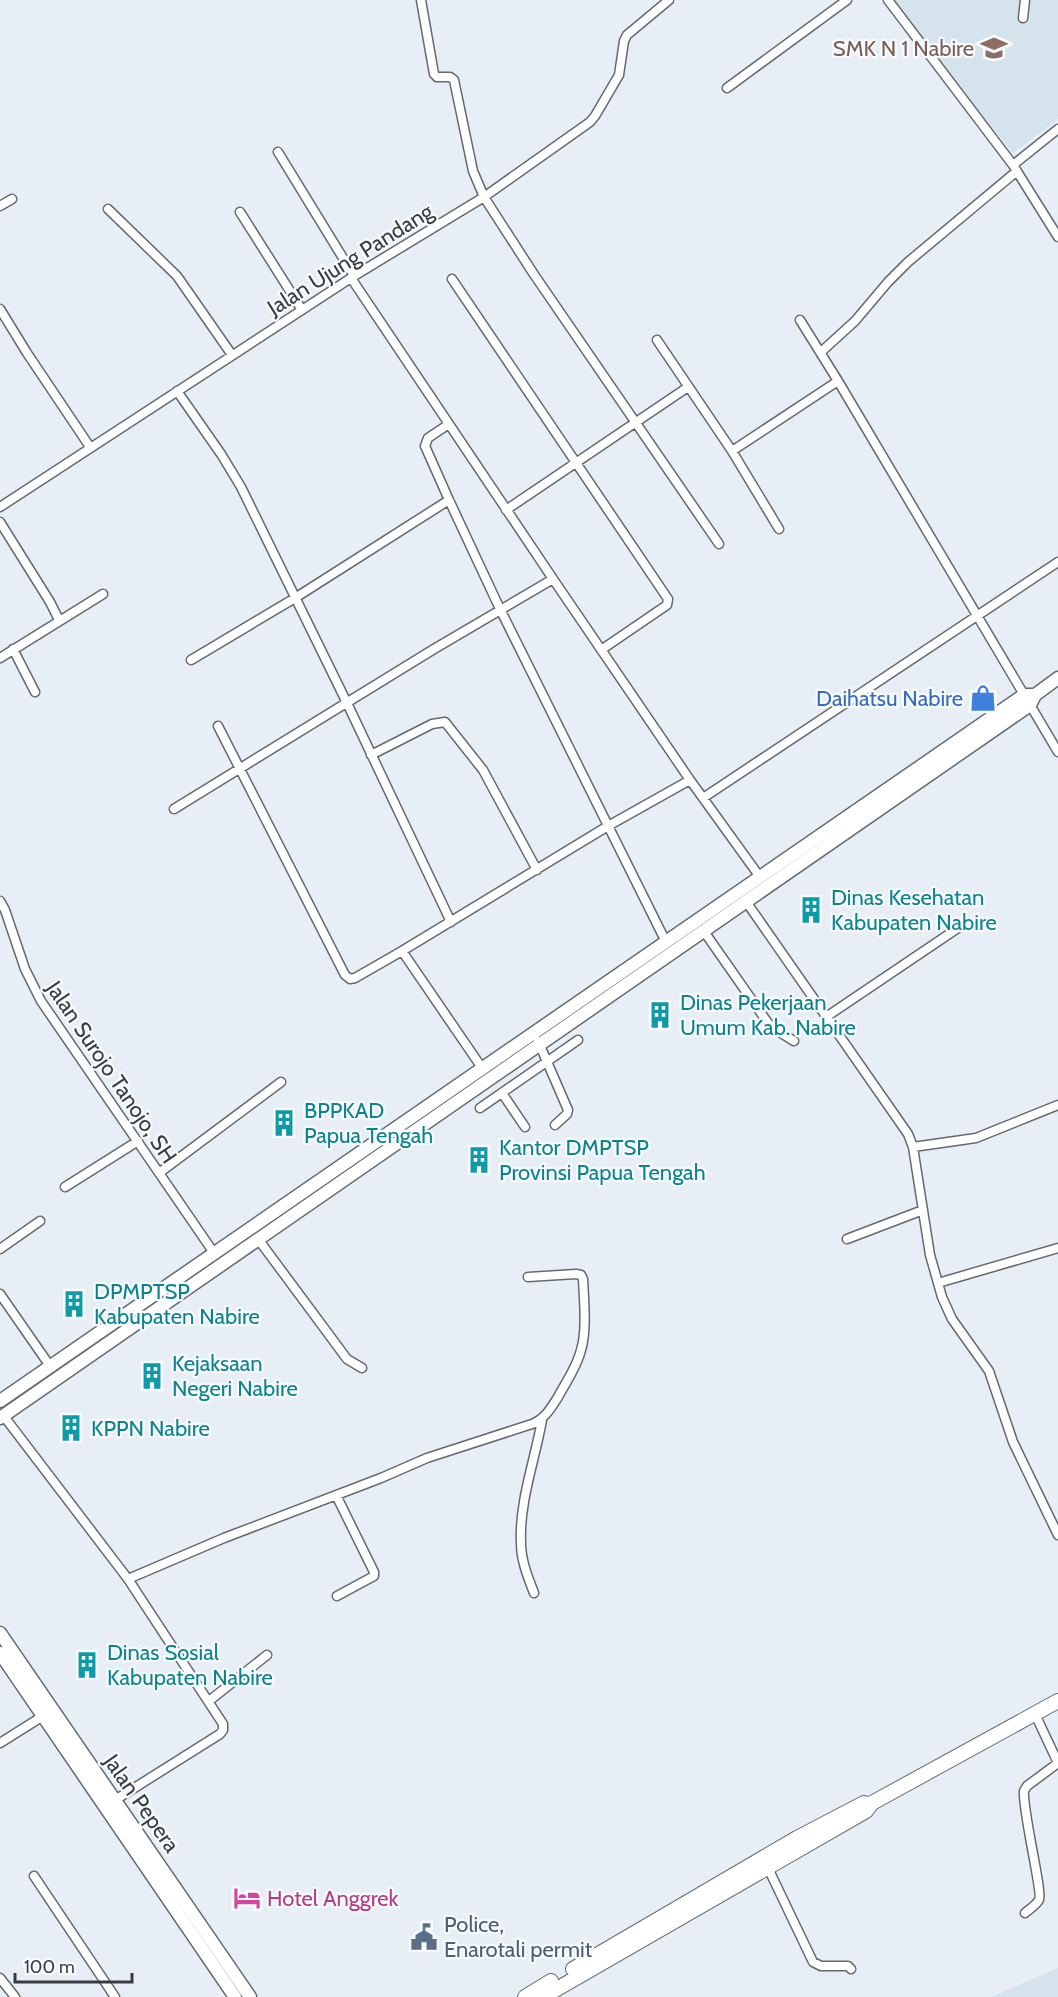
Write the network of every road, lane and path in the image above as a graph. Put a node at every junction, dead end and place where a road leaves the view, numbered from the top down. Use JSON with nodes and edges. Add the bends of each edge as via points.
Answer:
{"nodes":[{"id":1,"x":421,"y":0,"type":"edge"},
{"id":2,"x":669,"y":0,"type":"edge"},
{"id":3,"x":847,"y":0,"type":"edge"},
{"id":4,"x":888,"y":0,"type":"edge"},
{"id":5,"x":1025,"y":0,"type":"edge"},
{"id":6,"x":1023,"y":18,"type":"dead end"},
{"id":7,"x":727,"y":88,"type":"dead end"},
{"id":8,"x":1058,"y":129,"type":"edge"},
{"id":9,"x":278,"y":152,"type":"dead end"},
{"id":10,"x":1015,"y":168,"type":"junction"},
{"id":11,"x":484,"y":197,"type":"junction"},
{"id":12,"x":12,"y":199,"type":"dead end"},
{"id":13,"x":0,"y":207,"type":"edge"},
{"id":14,"x":108,"y":209,"type":"dead end"},
{"id":15,"x":240,"y":212,"type":"dead end"},
{"id":16,"x":1058,"y":237,"type":"edge"},
{"id":17,"x":353,"y":277,"type":"junction"},
{"id":18,"x":452,"y":279,"type":"dead end"},
{"id":19,"x":0,"y":309,"type":"edge"},
{"id":20,"x":302,"y":310,"type":"junction"},
{"id":21,"x":800,"y":321,"type":"dead end"},
{"id":22,"x":657,"y":340,"type":"dead end"},
{"id":23,"x":821,"y":352,"type":"junction"},
{"id":24,"x":232,"y":356,"type":"junction"},
{"id":25,"x":838,"y":381,"type":"junction"},
{"id":26,"x":688,"y":387,"type":"junction"},
{"id":27,"x":177,"y":391,"type":"junction"},
{"id":28,"x":636,"y":421,"type":"junction"},
{"id":29,"x":449,"y":424,"type":"junction"},
{"id":30,"x":90,"y":447,"type":"junction"},
{"id":31,"x":732,"y":451,"type":"junction"},
{"id":32,"x":577,"y":462,"type":"junction"},
{"id":33,"x":449,"y":500,"type":"junction"},
{"id":34,"x":0,"y":507,"type":"edge"},
{"id":35,"x":506,"y":510,"type":"junction"},
{"id":36,"x":0,"y":522,"type":"edge"},
{"id":37,"x":779,"y":529,"type":"dead end"},
{"id":38,"x":719,"y":544,"type":"dead end"},
{"id":39,"x":1058,"y":562,"type":"edge"},
{"id":40,"x":553,"y":579,"type":"junction"},
{"id":41,"x":103,"y":594,"type":"dead end"},
{"id":42,"x":295,"y":598,"type":"junction"},
{"id":43,"x":500,"y":609,"type":"junction"},
{"id":44,"x":977,"y":617,"type":"junction"},
{"id":45,"x":59,"y":620,"type":"junction"},
{"id":46,"x":14,"y":649,"type":"junction"},
{"id":47,"x":601,"y":650,"type":"junction"},
{"id":48,"x":0,"y":658,"type":"edge"},
{"id":49,"x":191,"y":660,"type":"dead end"},
{"id":50,"x":1058,"y":678,"type":"edge"},
{"id":51,"x":35,"y":692,"type":"dead end"},
{"id":52,"x":1030,"y":698,"type":"junction"},
{"id":53,"x":347,"y":703,"type":"junction"},
{"id":54,"x":218,"y":726,"type":"dead end"},
{"id":55,"x":1058,"y":752,"type":"edge"},
{"id":56,"x":371,"y":755,"type":"junction"},
{"id":57,"x":240,"y":770,"type":"junction"},
{"id":58,"x":690,"y":780,"type":"junction"},
{"id":59,"x":703,"y":798,"type":"junction"},
{"id":60,"x":174,"y":809,"type":"dead end"},
{"id":61,"x":608,"y":826,"type":"junction"},
{"id":62,"x":537,"y":870,"type":"junction"},
{"id":63,"x":760,"y":877,"type":"junction"},
{"id":64,"x":745,"y":900,"type":"junction"},
{"id":65,"x":0,"y":901,"type":"edge"},
{"id":66,"x":451,"y":922,"type":"junction"},
{"id":67,"x":958,"y":928,"type":"dead end"},
{"id":68,"x":703,"y":930,"type":"junction"},
{"id":69,"x":666,"y":942,"type":"junction"},
{"id":70,"x":402,"y":951,"type":"junction"},
{"id":71,"x":826,"y":1017,"type":"junction"},
{"id":72,"x":536,"y":1039,"type":"junction"},
{"id":73,"x":578,"y":1040,"type":"dead end"},
{"id":74,"x":794,"y":1041,"type":"dead end"},
{"id":75,"x":547,"y":1062,"type":"junction"},
{"id":76,"x":482,"y":1068,"type":"junction"},
{"id":77,"x":281,"y":1082,"type":"dead end"},
{"id":78,"x":502,"y":1094,"type":"junction"},
{"id":79,"x":1058,"y":1105,"type":"edge"},
{"id":80,"x":480,"y":1108,"type":"dead end"},
{"id":81,"x":555,"y":1125,"type":"dead end"},
{"id":82,"x":525,"y":1126,"type":"dead end"},
{"id":83,"x":138,"y":1141,"type":"junction"},
{"id":84,"x":913,"y":1147,"type":"junction"},
{"id":85,"x":159,"y":1173,"type":"junction"},
{"id":86,"x":65,"y":1187,"type":"dead end"},
{"id":87,"x":286,"y":1203,"type":"junction"},
{"id":88,"x":923,"y":1210,"type":"junction"},
{"id":89,"x":295,"y":1213,"type":"junction"},
{"id":90,"x":40,"y":1221,"type":"dead end"},
{"id":91,"x":258,"y":1239,"type":"junction"},
{"id":92,"x":847,"y":1239,"type":"dead end"},
{"id":93,"x":1058,"y":1248,"type":"edge"},
{"id":94,"x":0,"y":1249,"type":"edge"},
{"id":95,"x":214,"y":1253,"type":"junction"},
{"id":96,"x":528,"y":1277,"type":"dead end"},
{"id":97,"x":938,"y":1283,"type":"junction"},
{"id":98,"x":0,"y":1294,"type":"edge"},
{"id":99,"x":107,"y":1327,"type":"junction"},
{"id":100,"x":115,"y":1338,"type":"junction"},
{"id":101,"x":50,"y":1366,"type":"junction"},
{"id":102,"x":362,"y":1368,"type":"dead end"},
{"id":103,"x":0,"y":1401,"type":"edge"},
{"id":104,"x":2,"y":1416,"type":"edge"},
{"id":105,"x":542,"y":1420,"type":"junction"},
{"id":106,"x":336,"y":1495,"type":"junction"},
{"id":107,"x":1058,"y":1535,"type":"edge"},
{"id":108,"x":128,"y":1579,"type":"junction"},
{"id":109,"x":534,"y":1593,"type":"dead end"},
{"id":110,"x":337,"y":1596,"type":"dead end"},
{"id":111,"x":0,"y":1633,"type":"edge"},
{"id":112,"x":4,"y":1652,"type":"edge"},
{"id":113,"x":267,"y":1654,"type":"dead end"},
{"id":114,"x":209,"y":1701,"type":"junction"},
{"id":115,"x":1058,"y":1701,"type":"edge"},
{"id":116,"x":1035,"y":1714,"type":"junction"},
{"id":117,"x":43,"y":1716,"type":"junction"},
{"id":118,"x":0,"y":1743,"type":"edge"},
{"id":119,"x":110,"y":1803,"type":"junction"},
{"id":120,"x":872,"y":1803,"type":"junction"},
{"id":121,"x":768,"y":1868,"type":"junction"},
{"id":122,"x":34,"y":1876,"type":"dead end"},
{"id":123,"x":737,"y":1880,"type":"junction"},
{"id":124,"x":1025,"y":1913,"type":"dead end"},
{"id":125,"x":851,"y":1969,"type":"dead end"},
{"id":126,"x":228,"y":1976,"type":"junction"},
{"id":127,"x":0,"y":1978,"type":"edge"},
{"id":128,"x":15,"y":1997,"type":"edge"},
{"id":129,"x":115,"y":1997,"type":"edge"},
{"id":130,"x":235,"y":1997,"type":"edge"},
{"id":131,"x":250,"y":1997,"type":"edge"},
{"id":132,"x":525,"y":1997,"type":"edge"},
{"id":133,"x":543,"y":1997,"type":"edge"}],
"edges":[{"from":1,"to":11,"type":"street","via":[[434,74],[454,80],[473,171]]},
{"from":2,"to":11,"type":"street","name":"Jalan Ujung Pandang","via":[[627,35],[619,75],[594,118]]},
{"from":3,"to":7,"type":"street"},
{"from":4,"to":10,"type":"street"},
{"from":5,"to":6,"type":"street"},
{"from":8,"to":10,"type":"street"},
{"from":9,"to":17,"type":"street"},
{"from":10,"to":16,"type":"street"},
{"from":10,"to":23,"type":"street","via":[[901,268]]},
{"from":11,"to":17,"type":"street","name":"Jalan Ujung Pandang"},
{"from":11,"to":28,"type":"street"},
{"from":12,"to":13,"type":"street"},
{"from":14,"to":24,"type":"street","via":[[177,276]]},
{"from":15,"to":20,"type":"street"},
{"from":17,"to":20,"type":"street","name":"Jalan Ujung Pandang"},
{"from":17,"to":29,"type":"street"},
{"from":18,"to":32,"type":"street"},
{"from":19,"to":30,"type":"street"},
{"from":20,"to":24,"type":"street","name":"Jalan Ujung Pandang"},
{"from":21,"to":23,"type":"street"},
{"from":22,"to":26,"type":"street"},
{"from":23,"to":25,"type":"street"},
{"from":24,"to":27,"type":"street","name":"Jalan Ujung Pandang"},
{"from":25,"to":31,"type":"street"},
{"from":25,"to":44,"type":"street"},
{"from":26,"to":28,"type":"street"},
{"from":26,"to":31,"type":"street"},
{"from":27,"to":30,"type":"street","name":"Jalan Ujung Pandang"},
{"from":27,"to":42,"type":"street","via":[[236,478]]},
{"from":28,"to":32,"type":"street"},
{"from":28,"to":38,"type":"street"},
{"from":29,"to":33,"type":"street","via":[[428,438],[425,446]]},
{"from":29,"to":35,"type":"street"},
{"from":30,"to":34,"type":"street","name":"Jalan Ujung Pandang"},
{"from":31,"to":37,"type":"street"},
{"from":32,"to":35,"type":"street"},
{"from":32,"to":47,"type":"street","via":[[669,601]]},
{"from":33,"to":42,"type":"street"},
{"from":33,"to":43,"type":"street"},
{"from":35,"to":40,"type":"street"},
{"from":36,"to":45,"type":"street"},
{"from":39,"to":44,"type":"street"},
{"from":40,"to":43,"type":"street"},
{"from":40,"to":47,"type":"street"},
{"from":41,"to":45,"type":"street"},
{"from":42,"to":49,"type":"street"},
{"from":42,"to":53,"type":"street"},
{"from":43,"to":53,"type":"street"},
{"from":43,"to":61,"type":"street"},
{"from":44,"to":52,"type":"street"},
{"from":44,"to":59,"type":"street"},
{"from":45,"to":46,"type":"street"},
{"from":46,"to":48,"type":"street"},
{"from":46,"to":51,"type":"street"},
{"from":47,"to":58,"type":"street"},
{"from":50,"to":52,"type":"main road"},
{"from":52,"to":55,"type":"street"},
{"from":52,"to":63,"type":"main road"},
{"from":52,"to":64,"type":"main road"},
{"from":53,"to":56,"type":"street"},
{"from":53,"to":57,"type":"street"},
{"from":54,"to":57,"type":"street"},
{"from":56,"to":62,"type":"street","via":[[432,724],[445,722],[483,770]]},
{"from":56,"to":66,"type":"street"},
{"from":57,"to":60,"type":"street"},
{"from":57,"to":70,"type":"street","via":[[348,978],[356,978]]},
{"from":58,"to":59,"type":"street"},
{"from":58,"to":61,"type":"street"},
{"from":59,"to":63,"type":"street"},
{"from":61,"to":62,"type":"street"},
{"from":61,"to":69,"type":"street"},
{"from":62,"to":66,"type":"street"},
{"from":63,"to":69,"type":"main road"},
{"from":64,"to":68,"type":"main road"},
{"from":64,"to":71,"type":"street"},
{"from":65,"to":83,"type":"street","name":"Jalan Surojo Tanojo, SH","via":[[36,993]]},
{"from":66,"to":70,"type":"street"},
{"from":67,"to":71,"type":"street"},
{"from":68,"to":72,"type":"main road"},
{"from":68,"to":74,"type":"street","via":[[768,1023]]},
{"from":69,"to":72,"type":"main road"},
{"from":70,"to":76,"type":"street"},
{"from":71,"to":84,"type":"street","via":[[908,1134]]},
{"from":72,"to":75,"type":"street"},
{"from":72,"to":76,"type":"main road"},
{"from":72,"to":89,"type":"main road"},
{"from":73,"to":75,"type":"street"},
{"from":75,"to":78,"type":"street"},
{"from":75,"to":81,"type":"street","via":[[568,1110]]},
{"from":76,"to":87,"type":"main road"},
{"from":77,"to":85,"type":"street"},
{"from":78,"to":80,"type":"street"},
{"from":78,"to":82,"type":"street"},
{"from":79,"to":84,"type":"street","via":[[972,1140]]},
{"from":83,"to":85,"type":"street","name":"Jalan Surojo Tanojo, SH"},
{"from":83,"to":86,"type":"street"},
{"from":84,"to":88,"type":"street"},
{"from":85,"to":95,"type":"street","name":"Jalan Surojo Tanojo, SH"},
{"from":87,"to":89,"type":"main road"},
{"from":87,"to":95,"type":"main road"},
{"from":88,"to":92,"type":"street"},
{"from":88,"to":97,"type":"street"},
{"from":89,"to":91,"type":"main road"},
{"from":90,"to":94,"type":"street"},
{"from":91,"to":100,"type":"main road"},
{"from":91,"to":102,"type":"street","via":[[346,1359]]},
{"from":93,"to":97,"type":"street"},
{"from":95,"to":99,"type":"main road"},
{"from":96,"to":105,"type":"street","via":[[576,1274],[583,1279],[580,1354]]},
{"from":97,"to":107,"type":"street","via":[[952,1318],[989,1371],[1013,1442]]},
{"from":98,"to":101,"type":"street"},
{"from":99,"to":100,"type":"main road"},
{"from":99,"to":101,"type":"main road"},
{"from":100,"to":104,"type":"main road"},
{"from":101,"to":103,"type":"main road"},
{"from":104,"to":108,"type":"street"},
{"from":105,"to":106,"type":"street","via":[[427,1458]]},
{"from":105,"to":109,"type":"street","via":[[520,1545]]},
{"from":106,"to":108,"type":"street"},
{"from":106,"to":110,"type":"street","via":[[374,1572],[372,1578]]},
{"from":108,"to":114,"type":"street"},
{"from":111,"to":112,"type":"main road","name":"Jalan Pepera"},
{"from":112,"to":117,"type":"main road","name":"Jalan Pepera"},
{"from":112,"to":119,"type":"main road","name":"Jalan Pepera"},
{"from":113,"to":114,"type":"street"},
{"from":114,"to":119,"type":"street","via":[[224,1724],[222,1732]]},
{"from":115,"to":116,"type":"highway"},
{"from":116,"to":120,"type":"highway"},
{"from":116,"to":124,"type":"street","via":[[1058,1763],[1024,1791],[1040,1893],[1039,1900]]},
{"from":117,"to":118,"type":"street"},
{"from":117,"to":119,"type":"main road","name":"Jalan Pepera"},
{"from":119,"to":126,"type":"main road","name":"Jalan Pepera"},
{"from":120,"to":121,"type":"highway","via":[[866,1811]]},
{"from":120,"to":123,"type":"highway","via":[[838,1815]]},
{"from":121,"to":123,"type":"highway"},
{"from":121,"to":125,"type":"street","via":[[813,1962]]},
{"from":122,"to":129,"type":"street"},
{"from":123,"to":132,"type":"highway"},
{"from":123,"to":133,"type":"highway"},
{"from":126,"to":130,"type":"main road","name":"Jalan Pepera"},
{"from":126,"to":131,"type":"main road","name":"Jalan Pepera"},
{"from":127,"to":128,"type":"street"}]}
